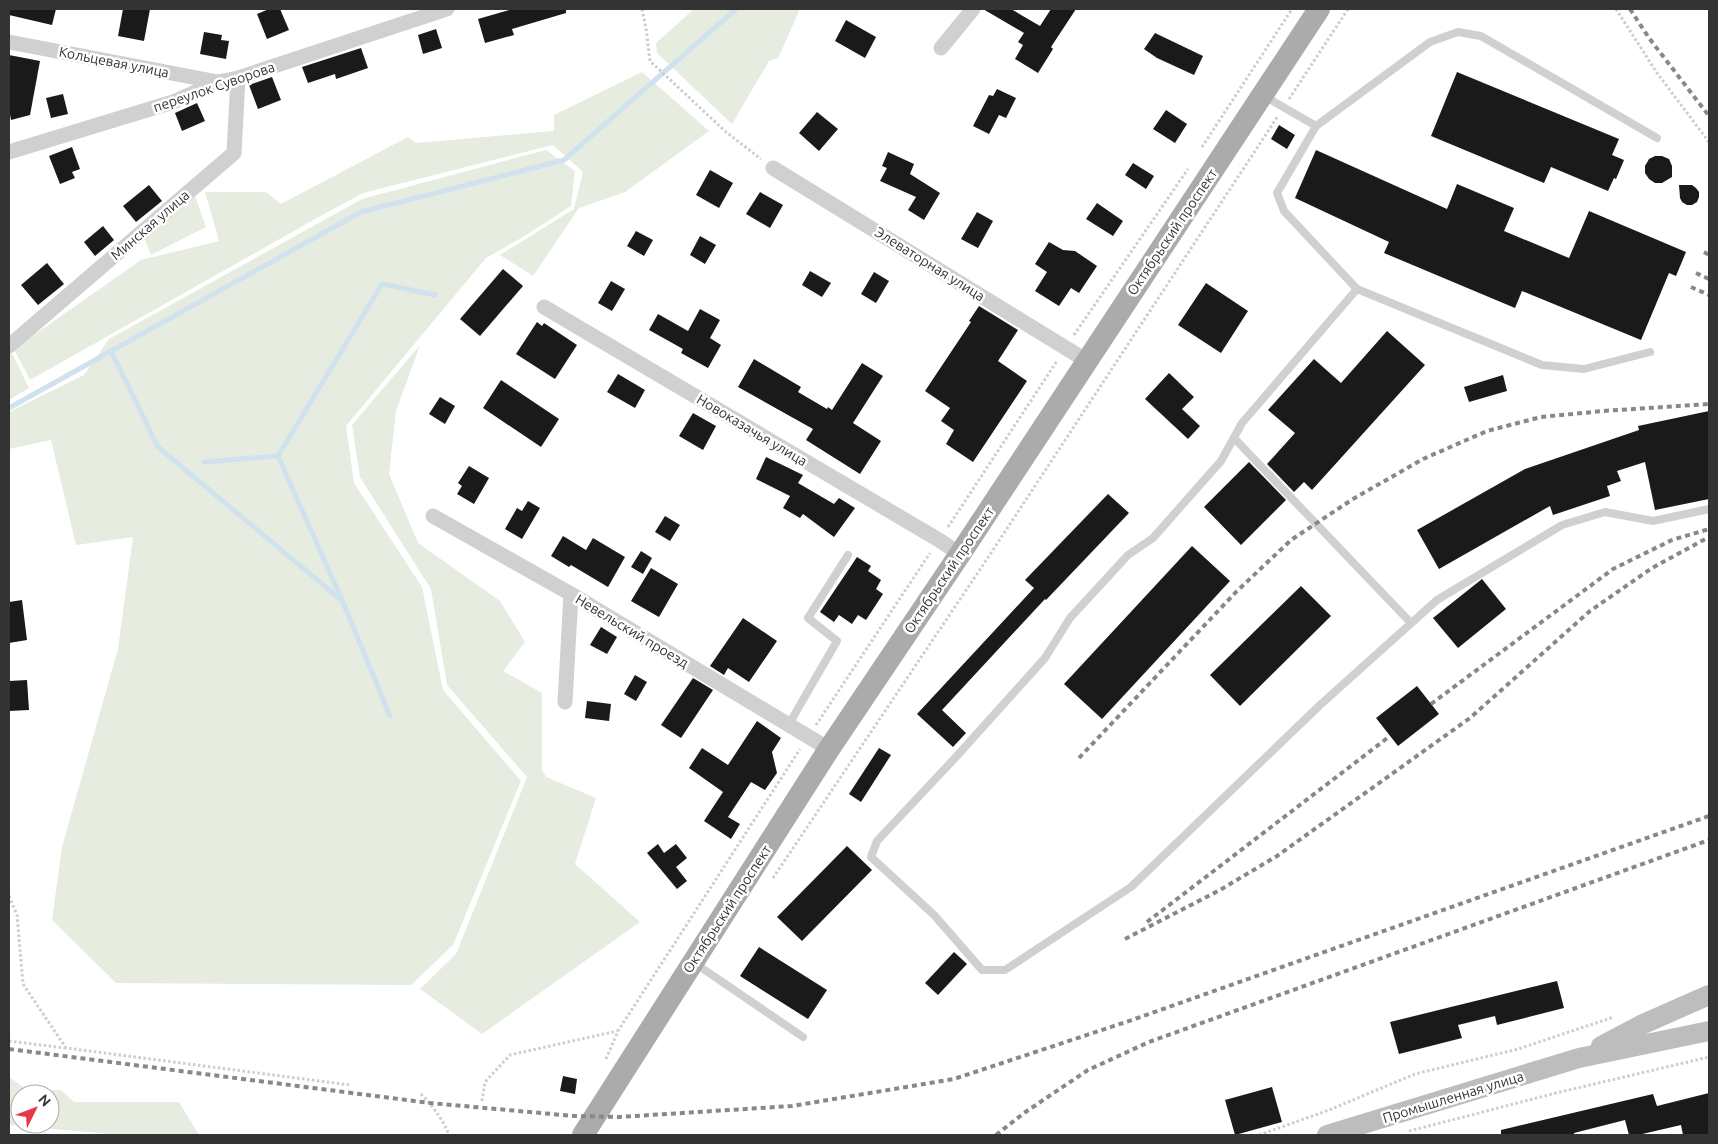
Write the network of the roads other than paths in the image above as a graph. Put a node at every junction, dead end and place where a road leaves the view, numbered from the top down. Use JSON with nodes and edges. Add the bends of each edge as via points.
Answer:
{"nodes":[{"id":1,"x":447,"y":9,"type":"edge"},
{"id":2,"x":973,"y":9,"type":"edge"},
{"id":3,"x":1319,"y":9,"type":"edge"},
{"id":4,"x":9,"y":42,"type":"edge"},
{"id":5,"x":941,"y":48,"type":"dead end"},
{"id":6,"x":238,"y":78,"type":"junction"},
{"id":7,"x":218,"y":82,"type":"junction"},
{"id":8,"x":1262,"y":95,"type":"junction"},
{"id":9,"x":1316,"y":126,"type":"junction"},
{"id":10,"x":1657,"y":138,"type":"dead end"},
{"id":11,"x":9,"y":152,"type":"edge"},
{"id":12,"x":773,"y":168,"type":"road end"},
{"id":13,"x":1358,"y":289,"type":"junction"},
{"id":14,"x":544,"y":307,"type":"dead end"},
{"id":15,"x":9,"y":346,"type":"edge"},
{"id":16,"x":1650,"y":352,"type":"dead end"},
{"id":17,"x":1087,"y":361,"type":"junction"},
{"id":18,"x":1234,"y":438,"type":"junction"},
{"id":19,"x":1709,"y":509,"type":"edge"},
{"id":20,"x":433,"y":516,"type":"dead end"},
{"id":21,"x":960,"y":554,"type":"junction"},
{"id":22,"x":848,"y":555,"type":"dead end"},
{"id":23,"x":571,"y":594,"type":"junction"},
{"id":24,"x":1411,"y":622,"type":"junction"},
{"id":25,"x":565,"y":702,"type":"dead end"},
{"id":26,"x":789,"y":724,"type":"junction"},
{"id":27,"x":829,"y":749,"type":"junction"},
{"id":28,"x":693,"y":962,"type":"junction"},
{"id":29,"x":1709,"y":995,"type":"edge"},
{"id":30,"x":1709,"y":1031,"type":"edge"},
{"id":31,"x":803,"y":1038,"type":"dead end"},
{"id":32,"x":1579,"y":1058,"type":"junction"},
{"id":33,"x":584,"y":1135,"type":"edge"},
{"id":34,"x":1327,"y":1135,"type":"edge"}],
"edges":[{"from":1,"to":6,"type":"street","name":"переулок Суворова"},
{"from":2,"to":5,"type":"street"},
{"from":3,"to":8,"type":"main road","name":"Октябрьский проспект"},
{"from":4,"to":7,"type":"street","name":"Кольцевая улица"},
{"from":6,"to":7,"type":"street","name":"переулок Суворова"},
{"from":6,"to":15,"type":"street","name":"Минская улица","via":[[234,153]]},
{"from":7,"to":11,"type":"street","name":"переулок Суворова","via":[[173,102]]},
{"from":8,"to":9,"type":"lane"},
{"from":8,"to":17,"type":"main road","name":"Октябрьский проспект"},
{"from":9,"to":10,"type":"lane","via":[[1430,42],[1458,32],[1480,36]]},
{"from":9,"to":13,"type":"lane","via":[[1277,193],[1284,211]]},
{"from":12,"to":17,"type":"street","name":"Элеваторная улица"},
{"from":13,"to":16,"type":"lane","via":[[1542,365],[1584,369]]},
{"from":13,"to":18,"type":"lane","via":[[1242,423]]},
{"from":14,"to":21,"type":"street","name":"Новоказачья улица"},
{"from":17,"to":21,"type":"main road","name":"Октябрьский проспект"},
{"from":18,"to":24,"type":"lane"},
{"from":18,"to":24,"type":"lane","via":[[1221,461],[1153,538],[1128,556],[1070,618],[1045,658],[877,841],[871,857],[934,915],[982,970],[1005,970],[1131,887],[1320,704]]},
{"from":19,"to":24,"type":"lane","via":[[1653,521],[1605,512],[1562,526],[1437,600]]},
{"from":20,"to":23,"type":"street","name":"Невельский проезд"},
{"from":21,"to":27,"type":"main road","name":"Октябрьский проспект"},
{"from":22,"to":26,"type":"lane","via":[[808,618],[837,641]]},
{"from":23,"to":25,"type":"street"},
{"from":23,"to":26,"type":"street","name":"Невельский проезд"},
{"from":26,"to":27,"type":"street","name":"Невельский проезд"},
{"from":27,"to":28,"type":"main road","name":"Октябрьский проспект"},
{"from":28,"to":31,"type":"lane"},
{"from":28,"to":33,"type":"main road","name":"Октябрьский проспект"},
{"from":29,"to":32,"type":"main road","via":[[1641,1025]]},
{"from":30,"to":32,"type":"main road"},
{"from":32,"to":34,"type":"main road","name":"Промышленная улица"}]}
